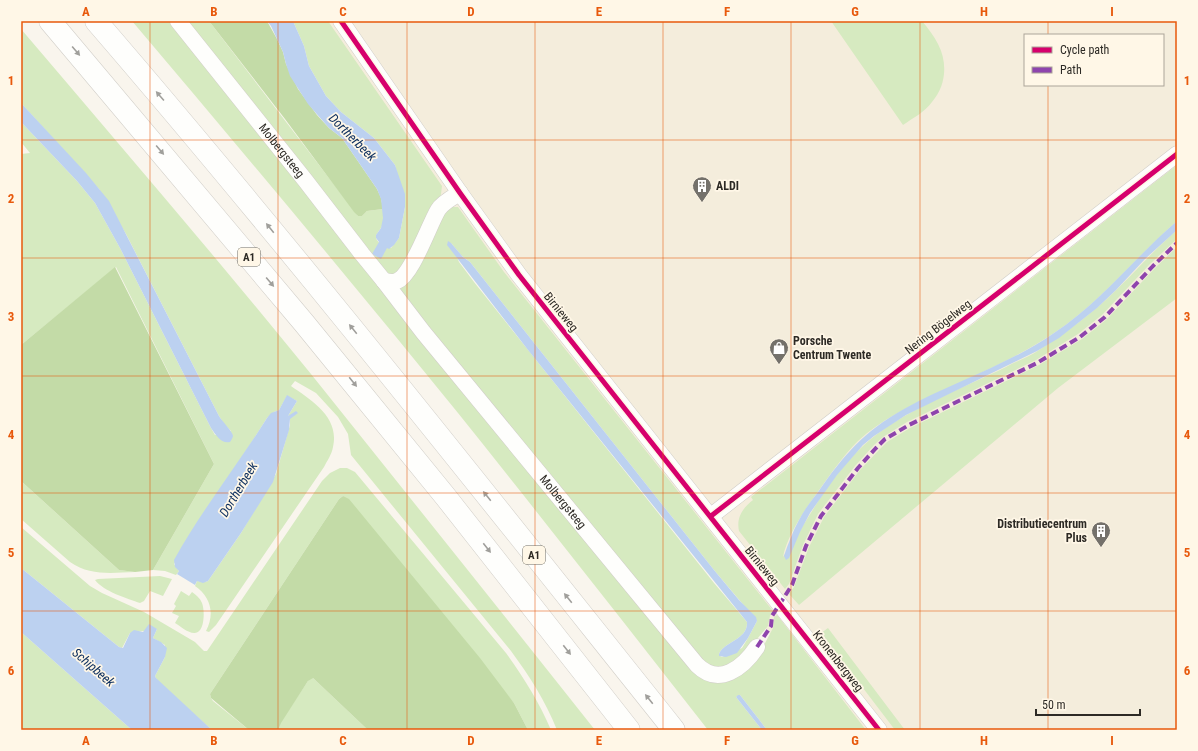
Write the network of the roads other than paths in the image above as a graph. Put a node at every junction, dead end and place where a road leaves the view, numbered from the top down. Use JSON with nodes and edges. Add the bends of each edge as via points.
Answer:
{"nodes":[{"id":1,"x":50,"y":21,"type":"edge"},
{"id":2,"x":96,"y":21,"type":"edge"},
{"id":3,"x":178,"y":21,"type":"edge"},
{"id":4,"x":341,"y":21,"type":"edge"},
{"id":5,"x":1177,"y":154,"type":"edge"},
{"id":6,"x":460,"y":193,"type":"junction"},
{"id":7,"x":384,"y":281,"type":"junction"},
{"id":8,"x":711,"y":516,"type":"junction"},
{"id":9,"x":780,"y":604,"type":"joint"},
{"id":10,"x":757,"y":647,"type":"dead end"},
{"id":11,"x":629,"y":730,"type":"edge"},
{"id":12,"x":674,"y":730,"type":"edge"},
{"id":13,"x":879,"y":730,"type":"edge"}],
"edges":[{"from":1,"to":11,"type":"highway","number":"A1","one_way":true,"via":[[309,329],[445,496]]},
{"from":12,"to":2,"type":"highway","number":"A1","one_way":true,"via":[[385,368]]},
{"from":3,"to":7,"type":"street","name":"Molbergsteeg"},
{"from":4,"to":6,"type":"street","name":"Birnieweg"},
{"from":5,"to":8,"type":"street","name":"Nering Bögelweg"},
{"from":6,"to":7,"type":"street","via":[[438,209],[425,240],[402,278],[394,282]]},
{"from":6,"to":8,"type":"street","name":"Birnieweg","via":[[519,275]]},
{"from":7,"to":10,"type":"street","name":"Molbergsteeg","via":[[463,382],[697,665],[710,674],[720,675],[737,669]]},
{"from":8,"to":9,"type":"street","name":"Birnieweg"},
{"from":9,"to":13,"type":"street","name":"Kronenbergweg"}]}
